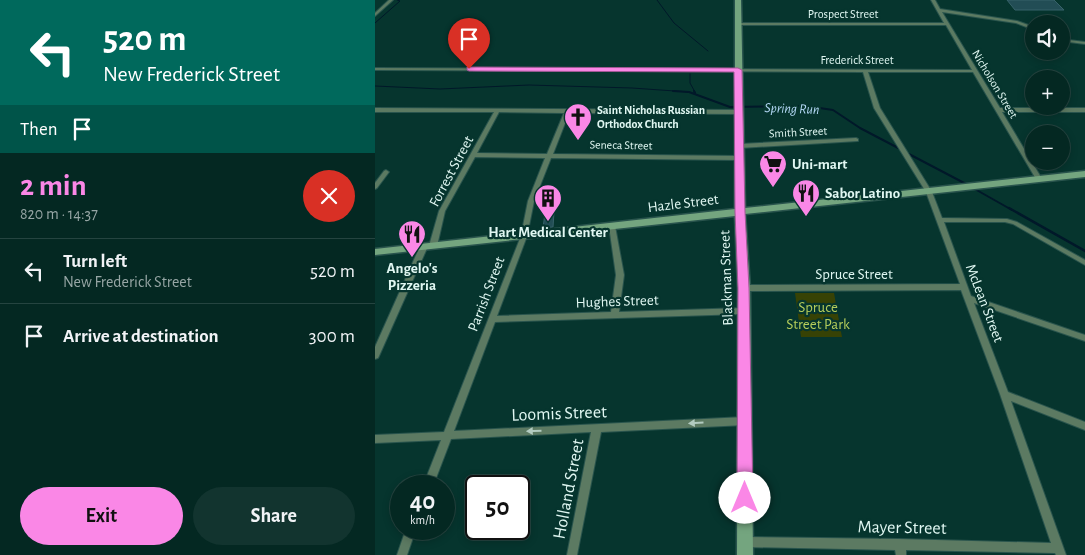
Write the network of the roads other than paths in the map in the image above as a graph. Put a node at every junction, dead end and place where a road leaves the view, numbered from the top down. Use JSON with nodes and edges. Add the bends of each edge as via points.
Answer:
{"nodes":[{"id":1,"x":391,"y":0,"type":"edge"},
{"id":2,"x":738,"y":0,"type":"edge"},
{"id":3,"x":933,"y":0,"type":"edge"},
{"id":4,"x":939,"y":10,"type":"junction"},
{"id":5,"x":375,"y":15,"type":"edge"},
{"id":6,"x":737,"y":24,"type":"junction"},
{"id":7,"x":948,"y":24,"type":"junction"},
{"id":8,"x":1025,"y":25,"type":"edge"},
{"id":9,"x":1070,"y":41,"type":"edge"},
{"id":10,"x":1085,"y":43,"type":"edge"},
{"id":11,"x":375,"y":69,"type":"edge"},
{"id":12,"x":738,"y":70,"type":"junction"},
{"id":13,"x":865,"y":70,"type":"junction"},
{"id":14,"x":976,"y":71,"type":"junction"},
{"id":15,"x":739,"y":108,"type":"junction"},
{"id":16,"x":375,"y":110,"type":"edge"},
{"id":17,"x":498,"y":110,"type":"junction"},
{"id":18,"x":999,"y":110,"type":"junction"},
{"id":19,"x":1085,"y":110,"type":"edge"},
{"id":20,"x":567,"y":111,"type":"junction"},
{"id":21,"x":856,"y":140,"type":"dead end"},
{"id":22,"x":740,"y":152,"type":"junction"},
{"id":23,"x":473,"y":155,"type":"junction"},
{"id":24,"x":550,"y":155,"type":"junction"},
{"id":25,"x":375,"y":173,"type":"edge"},
{"id":26,"x":1085,"y":174,"type":"edge"},
{"id":27,"x":1039,"y":179,"type":"junction"},
{"id":28,"x":375,"y":187,"type":"edge"},
{"id":29,"x":929,"y":192,"type":"junction"},
{"id":30,"x":740,"y":212,"type":"junction"},
{"id":31,"x":939,"y":220,"type":"junction"},
{"id":32,"x":612,"y":226,"type":"junction"},
{"id":33,"x":524,"y":236,"type":"junction"},
{"id":34,"x":428,"y":246,"type":"junction"},
{"id":35,"x":375,"y":252,"type":"edge"},
{"id":36,"x":1085,"y":263,"type":"edge"},
{"id":37,"x":964,"y":287,"type":"junction"},
{"id":38,"x":744,"y":288,"type":"junction"},
{"id":39,"x":969,"y":298,"type":"junction"},
{"id":40,"x":743,"y":311,"type":"junction"},
{"id":41,"x":615,"y":314,"type":"junction"},
{"id":42,"x":492,"y":319,"type":"junction"},
{"id":43,"x":1085,"y":338,"type":"edge"},
{"id":44,"x":377,"y":346,"type":"edge"},
{"id":45,"x":375,"y":356,"type":"edge"},
{"id":46,"x":1004,"y":394,"type":"junction"},
{"id":47,"x":745,"y":421,"type":"junction"},
{"id":48,"x":1085,"y":426,"type":"edge"},
{"id":49,"x":597,"y":428,"type":"junction"},
{"id":50,"x":449,"y":434,"type":"junction"},
{"id":51,"x":375,"y":438,"type":"edge"},
{"id":52,"x":432,"y":475,"type":"edge"},
{"id":53,"x":407,"y":540,"type":"edge"},
{"id":54,"x":745,"y":549,"type":"edge"},
{"id":55,"x":900,"y":549,"type":"edge"},
{"id":56,"x":1060,"y":551,"type":"edge"},
{"id":57,"x":401,"y":555,"type":"edge"},
{"id":58,"x":572,"y":555,"type":"edge"}],
"edges":[{"from":1,"to":5,"type":"street"},
{"from":2,"to":6,"type":"main road","name":"Blackman Street"},
{"from":3,"to":4,"type":"street","name":"Nicholson Street"},
{"from":4,"to":7,"type":"street","name":"Nicholson Street"},
{"from":4,"to":8,"type":"street"},
{"from":6,"to":7,"type":"street","name":"Prospect Street"},
{"from":6,"to":12,"type":"main road","name":"Blackman Street"},
{"from":7,"to":14,"type":"street","name":"Nicholson Street"},
{"from":9,"to":10,"type":"street"},
{"from":11,"to":12,"type":"street","name":"Frederick Street"},
{"from":12,"to":13,"type":"street","name":"Frederick Street"},
{"from":12,"to":15,"type":"main road","name":"Blackman Street"},
{"from":13,"to":14,"type":"street","name":"Frederick Street"},
{"from":13,"to":29,"type":"street","name":"McLean Street","via":[[877,108]]},
{"from":14,"to":18,"type":"street","name":"Nicholson Street"},
{"from":15,"to":20,"type":"street"},
{"from":15,"to":22,"type":"main road","name":"Blackman Street"},
{"from":16,"to":17,"type":"street"},
{"from":17,"to":20,"type":"street"},
{"from":17,"to":23,"type":"street","name":"Forrest Street"},
{"from":18,"to":19,"type":"street"},
{"from":18,"to":27,"type":"street","name":"Nicholson Street"},
{"from":20,"to":24,"type":"street","name":"Parrish Street"},
{"from":21,"to":22,"type":"street","name":"Smith Street"},
{"from":22,"to":24,"type":"street","name":"Seneca Street"},
{"from":22,"to":30,"type":"main road","name":"Blackman Street"},
{"from":23,"to":24,"type":"street","name":"Seneca Street"},
{"from":23,"to":34,"type":"street","name":"Forrest Street","via":[[442,211]]},
{"from":24,"to":33,"type":"street","name":"Parrish Street","via":[[531,201]]},
{"from":25,"to":28,"type":"street","via":[[386,172]]},
{"from":26,"to":27,"type":"main road","name":"Hazle Street"},
{"from":27,"to":29,"type":"main road","name":"Hazle Street"},
{"from":29,"to":30,"type":"main road","name":"Hazle Street"},
{"from":29,"to":31,"type":"street","name":"McLean Street"},
{"from":30,"to":32,"type":"main road","name":"Hazle Street"},
{"from":30,"to":38,"type":"main road","name":"Blackman Street"},
{"from":31,"to":36,"type":"street","via":[[1005,220]]},
{"from":31,"to":37,"type":"street","name":"McLean Street"},
{"from":32,"to":33,"type":"main road","name":"Hazle Street"},
{"from":32,"to":41,"type":"street","via":[[621,275]]},
{"from":33,"to":34,"type":"main road","name":"Hazle Street"},
{"from":33,"to":42,"type":"street","name":"Parrish Street"},
{"from":34,"to":35,"type":"main road","name":"Hazle Street"},
{"from":34,"to":44,"type":"street","name":"Forrest Street"},
{"from":37,"to":38,"type":"street","name":"Spruce Street"},
{"from":37,"to":39,"type":"street","name":"McLean Street"},
{"from":38,"to":40,"type":"main road","name":"Blackman Street"},
{"from":39,"to":43,"type":"street"},
{"from":39,"to":46,"type":"street","name":"McLean Street"},
{"from":40,"to":41,"type":"street","name":"Hughes Street"},
{"from":40,"to":47,"type":"main road","name":"Blackman Street"},
{"from":41,"to":42,"type":"street","name":"Hughes Street"},
{"from":42,"to":50,"type":"street","name":"Parrish Street"},
{"from":44,"to":45,"type":"street","name":"Forrest Street"},
{"from":46,"to":48,"type":"street"},
{"from":46,"to":56,"type":"street","name":"McLean Street"},
{"from":47,"to":49,"type":"street","name":"Loomis Street","one_way":true},
{"from":47,"to":54,"type":"main road","name":"Blackman Street"},
{"from":49,"to":50,"type":"street","name":"Loomis Street","one_way":true},
{"from":49,"to":58,"type":"street","name":"Holland Street"},
{"from":50,"to":51,"type":"street","name":"Loomis Street"},
{"from":50,"to":52,"type":"street","name":"Parrish Street"},
{"from":53,"to":57,"type":"street"},
{"from":54,"to":55,"type":"street","name":"Mayer Street"},
{"from":55,"to":56,"type":"street","name":"Mayer Street"}]}
